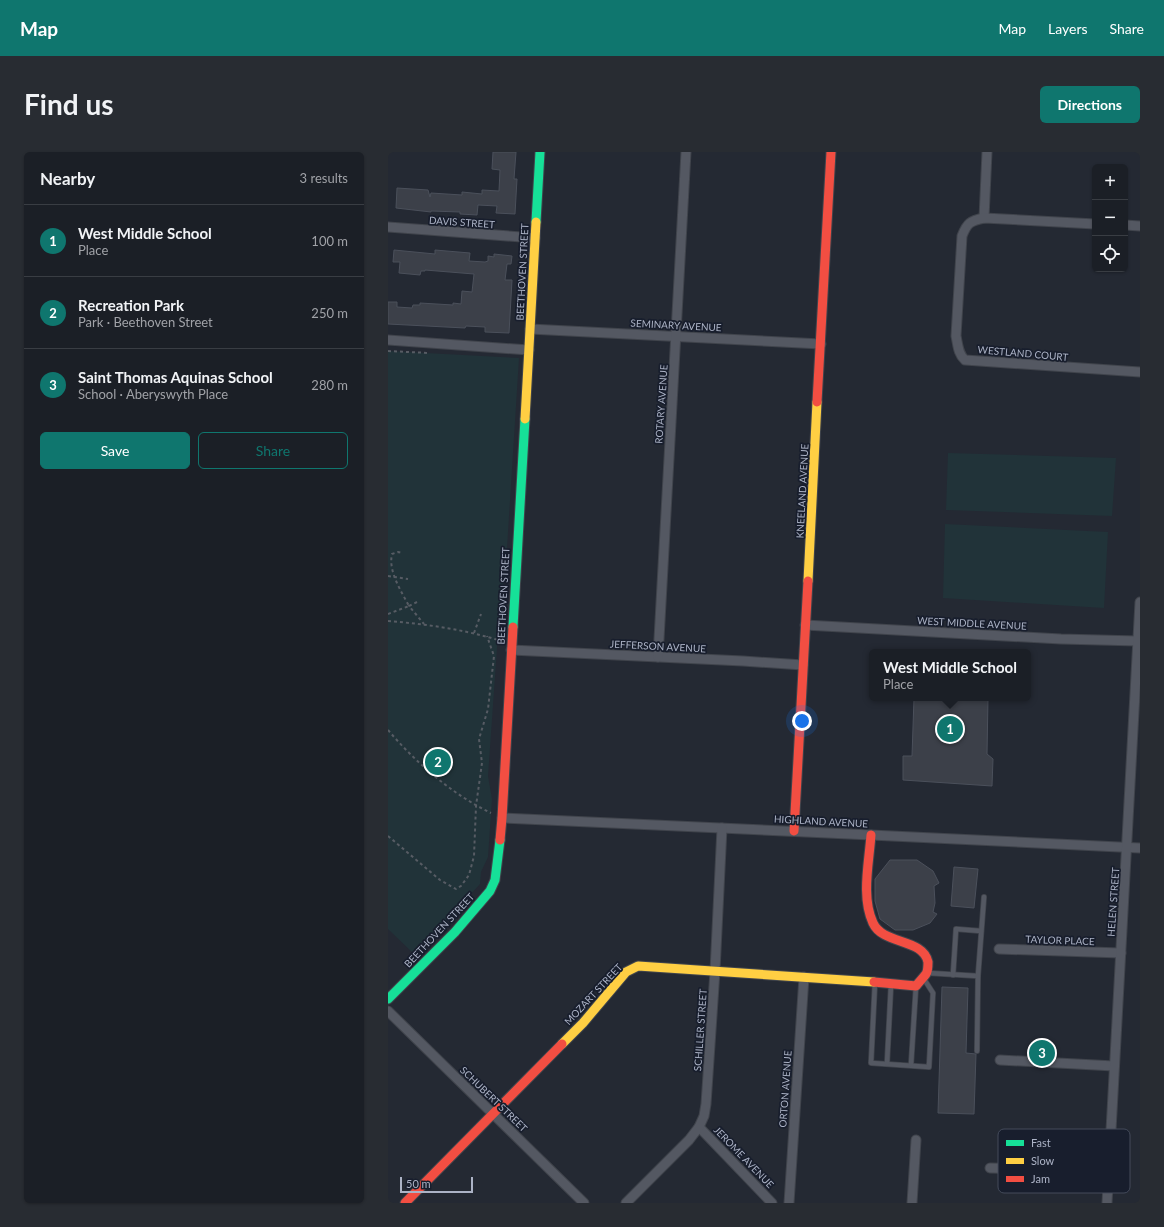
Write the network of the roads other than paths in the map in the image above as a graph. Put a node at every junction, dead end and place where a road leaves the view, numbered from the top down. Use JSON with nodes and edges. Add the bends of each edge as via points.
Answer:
{"nodes":[{"id":1,"x":540,"y":152,"type":"edge"},
{"id":2,"x":686,"y":152,"type":"edge"},
{"id":3,"x":830,"y":152,"type":"edge"},
{"id":4,"x":987,"y":152,"type":"edge"},
{"id":5,"x":984,"y":218,"type":"junction"},
{"id":6,"x":1092,"y":224,"type":"edge"},
{"id":7,"x":1128,"y":225,"type":"edge"},
{"id":8,"x":1140,"y":226,"type":"edge"},
{"id":9,"x":388,"y":227,"type":"edge"},
{"id":10,"x":535,"y":238,"type":"junction"},
{"id":11,"x":530,"y":329,"type":"junction"},
{"id":12,"x":676,"y":336,"type":"junction"},
{"id":13,"x":388,"y":340,"type":"edge"},
{"id":14,"x":821,"y":344,"type":"junction"},
{"id":15,"x":529,"y":350,"type":"junction"},
{"id":16,"x":1140,"y":372,"type":"edge"},
{"id":17,"x":1140,"y":602,"type":"edge"},
{"id":18,"x":805,"y":625,"type":"junction"},
{"id":19,"x":1138,"y":641,"type":"junction"},
{"id":20,"x":511,"y":650,"type":"junction"},
{"id":21,"x":658,"y":657,"type":"junction"},
{"id":22,"x":803,"y":665,"type":"junction"},
{"id":23,"x":502,"y":818,"type":"junction"},
{"id":24,"x":722,"y":828,"type":"junction"},
{"id":25,"x":794,"y":831,"type":"junction"},
{"id":26,"x":871,"y":835,"type":"junction"},
{"id":27,"x":1127,"y":848,"type":"junction"},
{"id":28,"x":1140,"y":848,"type":"edge"},
{"id":29,"x":984,"y":896,"type":"dead end"},
{"id":30,"x":981,"y":931,"type":"junction"},
{"id":31,"x":999,"y":949,"type":"dead end"},
{"id":32,"x":1121,"y":953,"type":"junction"},
{"id":33,"x":715,"y":971,"type":"junction"},
{"id":34,"x":925,"y":975,"type":"junction"},
{"id":35,"x":953,"y":975,"type":"junction"},
{"id":36,"x":978,"y":976,"type":"junction"},
{"id":37,"x":804,"y":977,"type":"junction"},
{"id":38,"x":875,"y":982,"type":"junction"},
{"id":39,"x":891,"y":983,"type":"junction"},
{"id":40,"x":916,"y":986,"type":"junction"},
{"id":41,"x":388,"y":999,"type":"edge"},
{"id":42,"x":388,"y":1010,"type":"edge"},
{"id":43,"x":977,"y":1051,"type":"dead end"},
{"id":44,"x":1000,"y":1060,"type":"dead end"},
{"id":45,"x":887,"y":1064,"type":"junction"},
{"id":46,"x":911,"y":1065,"type":"junction"},
{"id":47,"x":1114,"y":1066,"type":"junction"},
{"id":48,"x":493,"y":1113,"type":"junction"},
{"id":49,"x":699,"y":1127,"type":"junction"},
{"id":50,"x":1110,"y":1129,"type":"edge"},
{"id":51,"x":916,"y":1140,"type":"dead end"},
{"id":52,"x":990,"y":1168,"type":"dead end"},
{"id":53,"x":998,"y":1168,"type":"edge"},
{"id":54,"x":1107,"y":1193,"type":"edge"},
{"id":55,"x":405,"y":1203,"type":"edge"},
{"id":56,"x":584,"y":1203,"type":"edge"},
{"id":57,"x":626,"y":1203,"type":"edge"},
{"id":58,"x":772,"y":1203,"type":"edge"},
{"id":59,"x":789,"y":1203,"type":"edge"},
{"id":60,"x":912,"y":1203,"type":"edge"},
{"id":61,"x":1107,"y":1203,"type":"edge"}],
"edges":[{"from":1,"to":10,"type":"street","name":"BEETHOVEN STREET"},
{"from":2,"to":12,"type":"street","name":"ROTARY AVENUE"},
{"from":3,"to":14,"type":"street","name":"KNEELAND AVENUE"},
{"from":4,"to":5,"type":"street"},
{"from":5,"to":6,"type":"street","name":"WESTLAND COURT"},
{"from":5,"to":16,"type":"street","name":"WESTLAND COURT","via":[[972,220],[962,236],[956,336],[961,356],[965,360]]},
{"from":7,"to":8,"type":"street"},
{"from":9,"to":10,"type":"street","name":"DAVIS STREET"},
{"from":10,"to":11,"type":"street","name":"BEETHOVEN STREET"},
{"from":11,"to":12,"type":"street","name":"SEMINARY AVENUE"},
{"from":11,"to":15,"type":"street","name":"BEETHOVEN STREET"},
{"from":12,"to":14,"type":"street","name":"SEMINARY AVENUE"},
{"from":12,"to":21,"type":"street","name":"ROTARY AVENUE"},
{"from":13,"to":15,"type":"street"},
{"from":14,"to":18,"type":"street","name":"KNEELAND AVENUE"},
{"from":15,"to":20,"type":"street","name":"BEETHOVEN STREET"},
{"from":17,"to":19,"type":"street","name":"HELEN STREET"},
{"from":18,"to":19,"type":"street","name":"WEST MIDDLE AVENUE"},
{"from":18,"to":22,"type":"street","name":"KNEELAND AVENUE"},
{"from":19,"to":27,"type":"street","name":"HELEN STREET"},
{"from":20,"to":21,"type":"street","name":"JEFFERSON AVENUE"},
{"from":20,"to":23,"type":"street","name":"BEETHOVEN STREET"},
{"from":21,"to":22,"type":"street","name":"JEFFERSON AVENUE"},
{"from":22,"to":25,"type":"street","name":"KNEELAND AVENUE"},
{"from":23,"to":24,"type":"street","name":"HIGHLAND AVENUE"},
{"from":23,"to":41,"type":"street","name":"BEETHOVEN STREET","via":[[495,880],[490,891],[455,932]]},
{"from":24,"to":25,"type":"street","name":"HIGHLAND AVENUE"},
{"from":24,"to":33,"type":"street","name":"SCHILLER STREET"},
{"from":25,"to":26,"type":"street","name":"HIGHLAND AVENUE"},
{"from":26,"to":27,"type":"street","name":"HIGHLAND AVENUE"},
{"from":26,"to":34,"type":"street","via":[[866,898],[869,913],[880,932],[918,948],[928,963]]},
{"from":27,"to":28,"type":"street","name":"HIGHLAND AVENUE"},
{"from":27,"to":32,"type":"street","name":"HELEN STREET"},
{"from":29,"to":30,"type":"lane"},
{"from":30,"to":35,"type":"lane","via":[[956,929]]},
{"from":30,"to":36,"type":"lane"},
{"from":31,"to":32,"type":"street","name":"TAYLOR PLACE"},
{"from":32,"to":47,"type":"street","name":"HELEN STREET"},
{"from":33,"to":37,"type":"street","name":"MOZART STREET"},
{"from":33,"to":48,"type":"street","name":"MOZART STREET","via":[[638,966],[626,972],[583,1023]]},
{"from":33,"to":49,"type":"street","name":"SCHILLER STREET","via":[[706,1104]]},
{"from":34,"to":35,"type":"lane"},
{"from":34,"to":40,"type":"street"},
{"from":34,"to":46,"type":"lane","via":[[934,993],[929,1066]]},
{"from":35,"to":36,"type":"lane"},
{"from":36,"to":43,"type":"lane"},
{"from":37,"to":38,"type":"street","name":"MOZART STREET"},
{"from":37,"to":59,"type":"street","name":"ORTON AVENUE"},
{"from":38,"to":39,"type":"street","name":"MOZART STREET"},
{"from":38,"to":45,"type":"lane","via":[[871,1063]]},
{"from":39,"to":40,"type":"street","name":"MOZART STREET"},
{"from":39,"to":45,"type":"lane"},
{"from":40,"to":46,"type":"lane"},
{"from":42,"to":48,"type":"street","name":"SCHUBERT STREET"},
{"from":44,"to":47,"type":"street"},
{"from":45,"to":46,"type":"lane"},
{"from":47,"to":50,"type":"street","name":"HELEN STREET"},
{"from":48,"to":55,"type":"street","name":"MOZART STREET"},
{"from":48,"to":56,"type":"street","name":"SCHUBERT STREET"},
{"from":49,"to":57,"type":"street","name":"SCHILLER STREET"},
{"from":49,"to":58,"type":"street","name":"JEROME AVENUE"},
{"from":51,"to":60,"type":"street"},
{"from":52,"to":53,"type":"street"},
{"from":54,"to":61,"type":"street","name":"HELEN STREET"}]}
